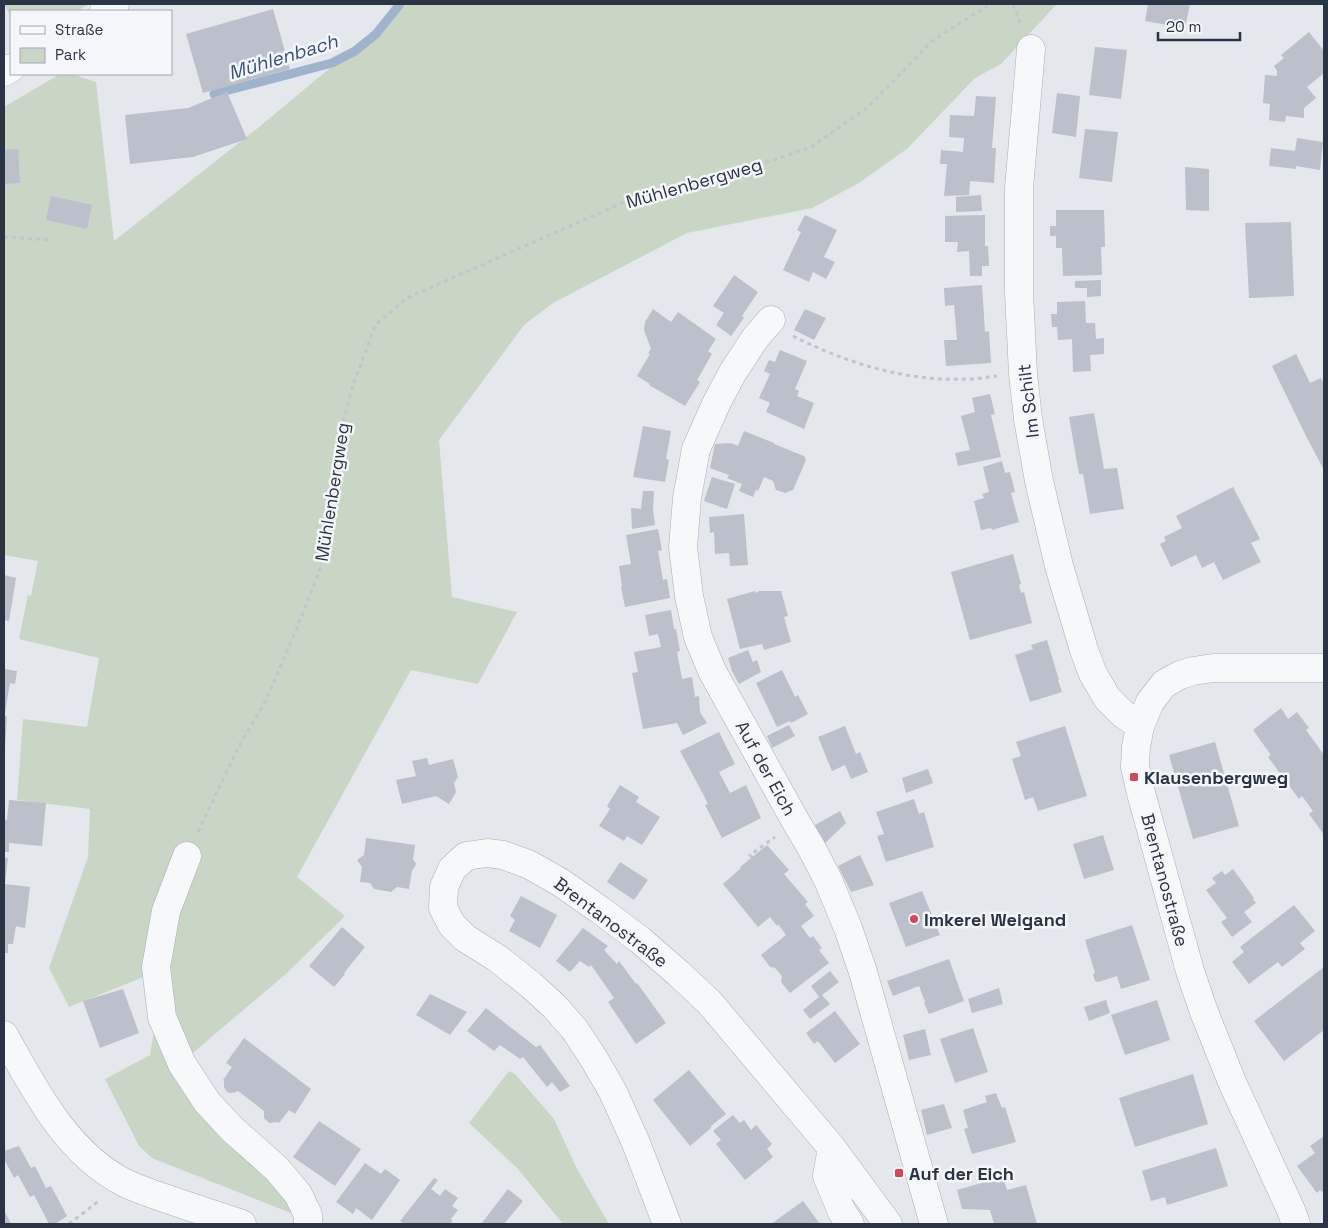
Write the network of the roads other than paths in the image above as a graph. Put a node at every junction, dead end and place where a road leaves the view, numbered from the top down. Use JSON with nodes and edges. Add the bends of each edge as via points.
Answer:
{"nodes":[{"id":1,"x":1031,"y":49,"type":"dead end"},
{"id":2,"x":770,"y":320,"type":"road end"},
{"id":3,"x":1324,"y":668,"type":"edge"},
{"id":4,"x":1140,"y":726,"type":"junction"},
{"id":5,"x":187,"y":856,"type":"road end"},
{"id":6,"x":4,"y":1035,"type":"edge"},
{"id":7,"x":832,"y":1148,"type":"junction"},
{"id":8,"x":242,"y":1224,"type":"edge"},
{"id":9,"x":308,"y":1224,"type":"edge"},
{"id":10,"x":667,"y":1224,"type":"edge"},
{"id":11,"x":850,"y":1224,"type":"edge"},
{"id":12,"x":888,"y":1224,"type":"edge"},
{"id":13,"x":934,"y":1224,"type":"edge"},
{"id":14,"x":1296,"y":1224,"type":"edge"}],
"edges":[{"from":1,"to":4,"type":"street","name":"Im Schilt","via":[[1019,188],[1019,292],[1028,419],[1059,566],[1084,650],[1107,698]]},
{"from":2,"to":13,"type":"street","name":"Auf der Eich","via":[[732,372],[696,449],[683,547],[689,596],[698,637],[712,671],[811,847],[848,928]]},
{"from":3,"to":4,"type":"street","name":"Brentanostraße","via":[[1213,668],[1180,675],[1164,684],[1150,702]]},
{"from":4,"to":14,"type":"street","name":"Brentanostraße","via":[[1135,768],[1190,971],[1222,1059]]},
{"from":5,"to":9,"type":"street","via":[[166,911],[156,967],[162,1017],[182,1064],[207,1102],[277,1169],[298,1194],[308,1215]]},
{"from":6,"to":8,"type":"street","via":[[56,1121],[76,1146],[101,1168],[145,1191]]},
{"from":7,"to":10,"type":"street","name":"Brentanostraße","via":[[709,1002],[640,940],[560,882],[528,864],[503,855],[466,856],[452,869],[444,887],[443,908],[452,925],[531,985],[575,1030],[613,1092]]},
{"from":7,"to":11,"type":"street","via":[[827,1176]]},
{"from":7,"to":12,"type":"street","name":"Brentanostraße"}]}
